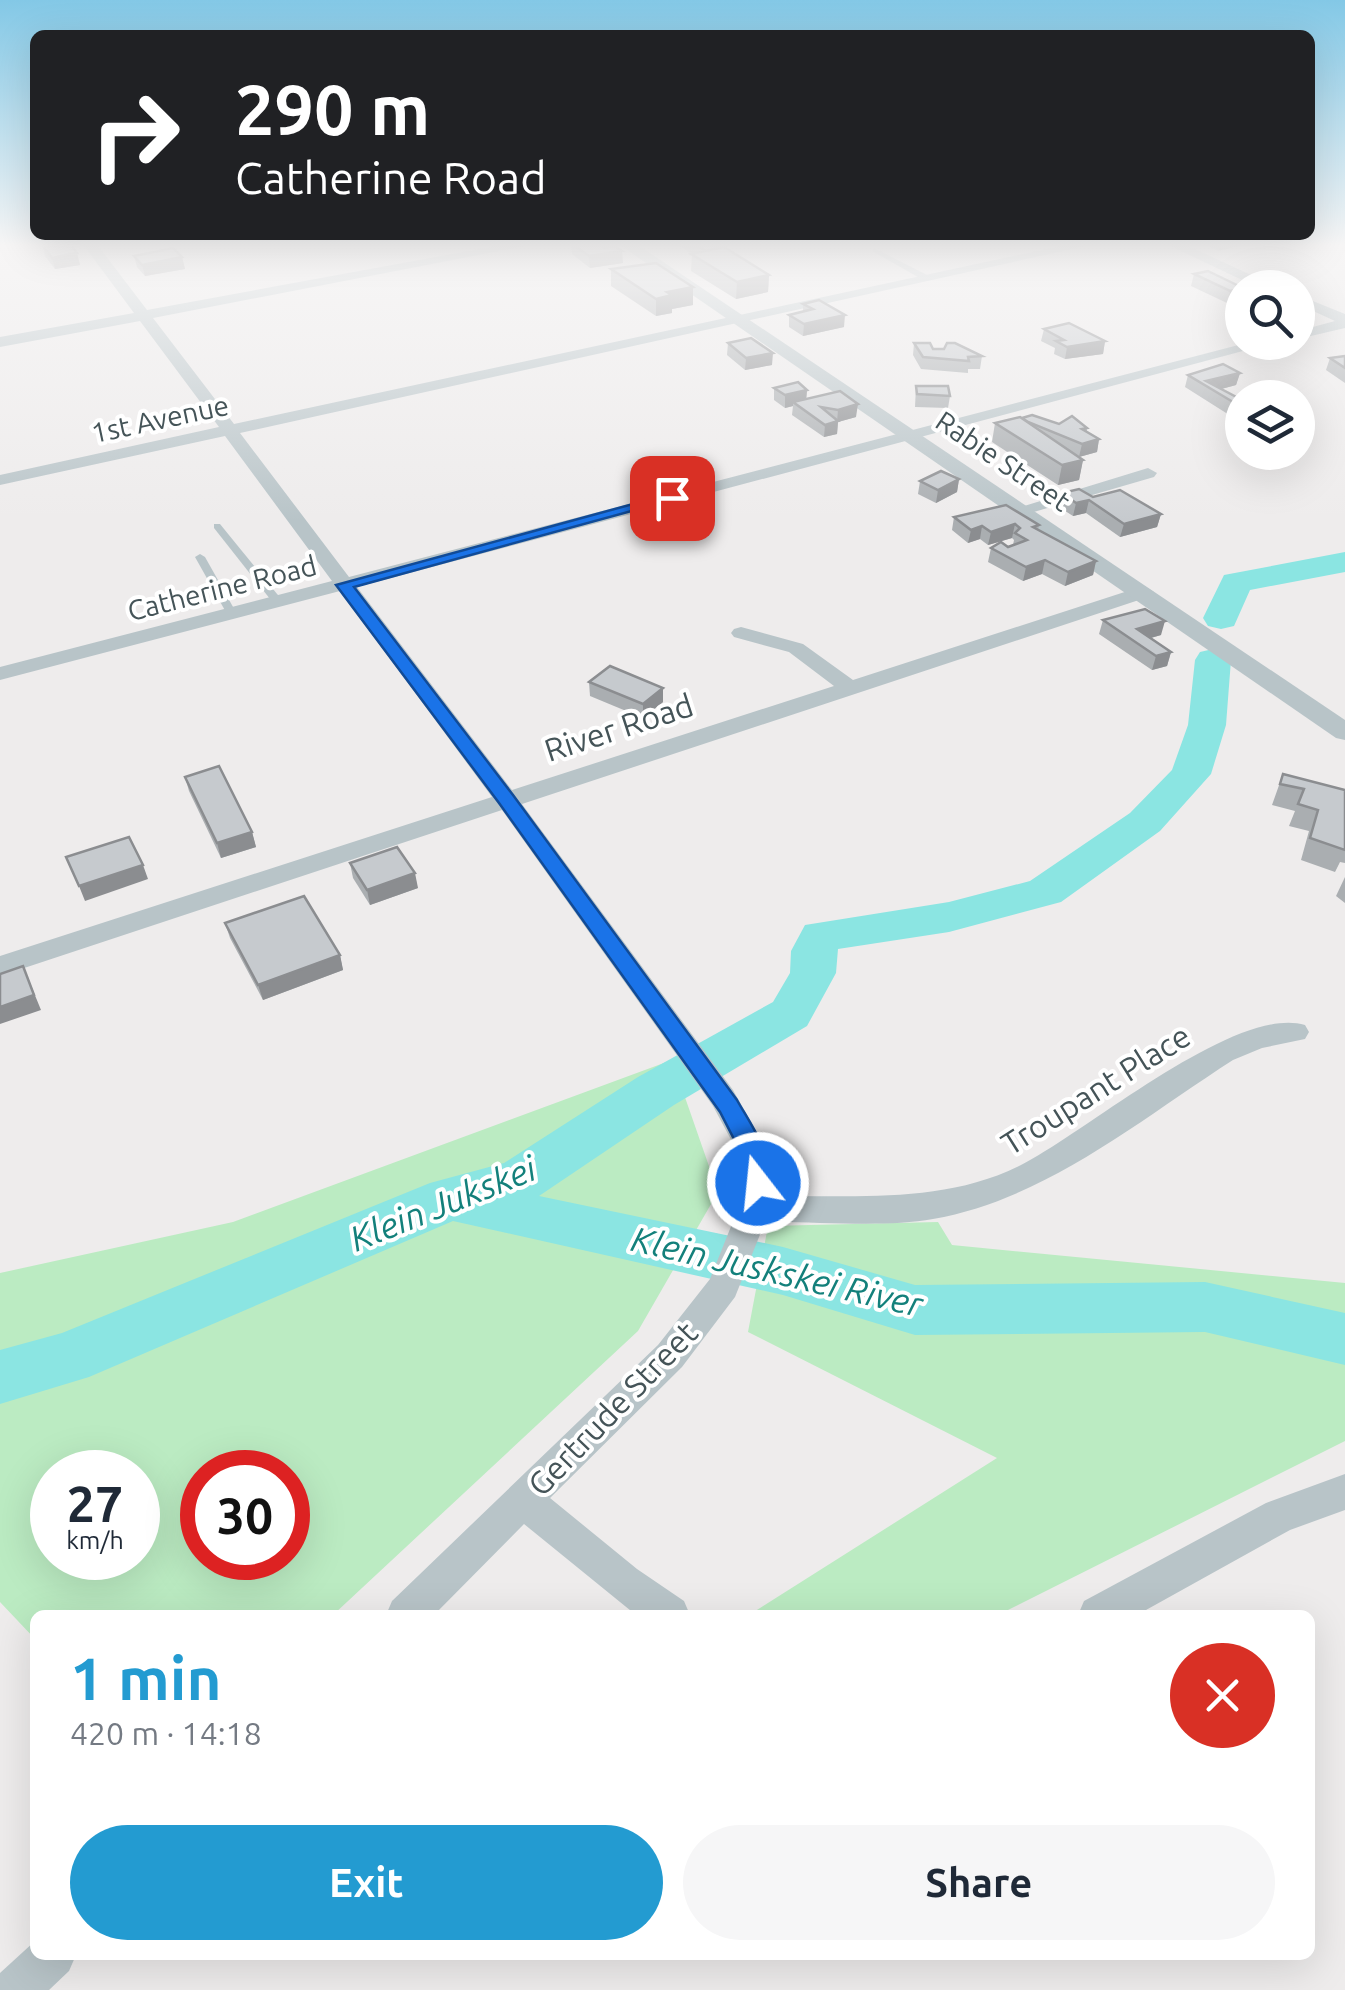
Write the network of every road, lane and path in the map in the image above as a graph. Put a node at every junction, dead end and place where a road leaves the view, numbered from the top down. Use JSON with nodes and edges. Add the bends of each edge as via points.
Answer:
{"nodes":[{"id":1,"x":33,"y":336,"type":"edge"},
{"id":2,"x":159,"y":336,"type":"edge"},
{"id":3,"x":666,"y":336,"type":"edge"},
{"id":4,"x":764,"y":336,"type":"edge"},
{"id":5,"x":0,"y":342,"type":"edge"},
{"id":6,"x":1225,"y":354,"type":"edge"},
{"id":7,"x":228,"y":430,"type":"junction"},
{"id":8,"x":911,"y":434,"type":"junction"},
{"id":9,"x":1148,"y":473,"type":"dead end"},
{"id":10,"x":0,"y":480,"type":"edge"},
{"id":11,"x":1020,"y":510,"type":"junction"},
{"id":12,"x":216,"y":526,"type":"dead end"},
{"id":13,"x":200,"y":557,"type":"dead end"},
{"id":14,"x":344,"y":585,"type":"junction"},
{"id":15,"x":1144,"y":592,"type":"junction"},
{"id":16,"x":278,"y":602,"type":"junction"},
{"id":17,"x":232,"y":614,"type":"junction"},
{"id":18,"x":740,"y":632,"type":"dead end"},
{"id":19,"x":0,"y":674,"type":"edge"},
{"id":20,"x":849,"y":688,"type":"junction"},
{"id":21,"x":1345,"y":732,"type":"edge"},
{"id":22,"x":506,"y":799,"type":"junction"},
{"id":23,"x":0,"y":966,"type":"edge"},
{"id":24,"x":1294,"y":1032,"type":"dead end"},
{"id":25,"x":749,"y":1221,"type":"junction"},
{"id":26,"x":1345,"y":1492,"type":"edge"},
{"id":27,"x":524,"y":1501,"type":"junction"},
{"id":28,"x":411,"y":1610,"type":"edge"},
{"id":29,"x":663,"y":1610,"type":"edge"},
{"id":30,"x":1107,"y":1610,"type":"edge"}],
"edges":[{"from":1,"to":5,"type":"street"},
{"from":2,"to":7,"type":"street","name":"Gertrude Street"},
{"from":3,"to":7,"type":"street","name":"1st Avenue"},
{"from":4,"to":8,"type":"street","name":"Rabie Street"},
{"from":6,"to":8,"type":"street","name":"Catherine Road"},
{"from":7,"to":10,"type":"street","name":"1st Avenue"},
{"from":7,"to":14,"type":"street","name":"Gertrude Street"},
{"from":8,"to":11,"type":"street","name":"Rabie Street"},
{"from":8,"to":14,"type":"street","name":"Catherine Road"},
{"from":9,"to":11,"type":"street"},
{"from":11,"to":15,"type":"street","name":"Rabie Street"},
{"from":12,"to":16,"type":"lane"},
{"from":13,"to":17,"type":"lane"},
{"from":14,"to":16,"type":"street","name":"Catherine Road"},
{"from":14,"to":22,"type":"street","name":"Gertrude Street"},
{"from":15,"to":20,"type":"street","name":"River Road"},
{"from":15,"to":21,"type":"street","name":"Rabie Street"},
{"from":16,"to":17,"type":"street","name":"Catherine Road"},
{"from":17,"to":19,"type":"street","name":"Catherine Road"},
{"from":18,"to":20,"type":"street","via":[[796,648]]},
{"from":20,"to":22,"type":"street","name":"River Road"},
{"from":22,"to":23,"type":"street","name":"River Road"},
{"from":22,"to":25,"type":"street","name":"Gertrude Street","via":[[723,1098],[756,1169]]},
{"from":24,"to":25,"type":"street","name":"Troupant Place","via":[[1224,1052],[1034,1173],[988,1194],[928,1207]]},
{"from":25,"to":27,"type":"street","name":"Gertrude Street","via":[[711,1305],[670,1356]]},
{"from":26,"to":30,"type":"street","via":[[1279,1516]]},
{"from":27,"to":28,"type":"street","name":"Gertrude Street"},
{"from":27,"to":29,"type":"street"}]}
